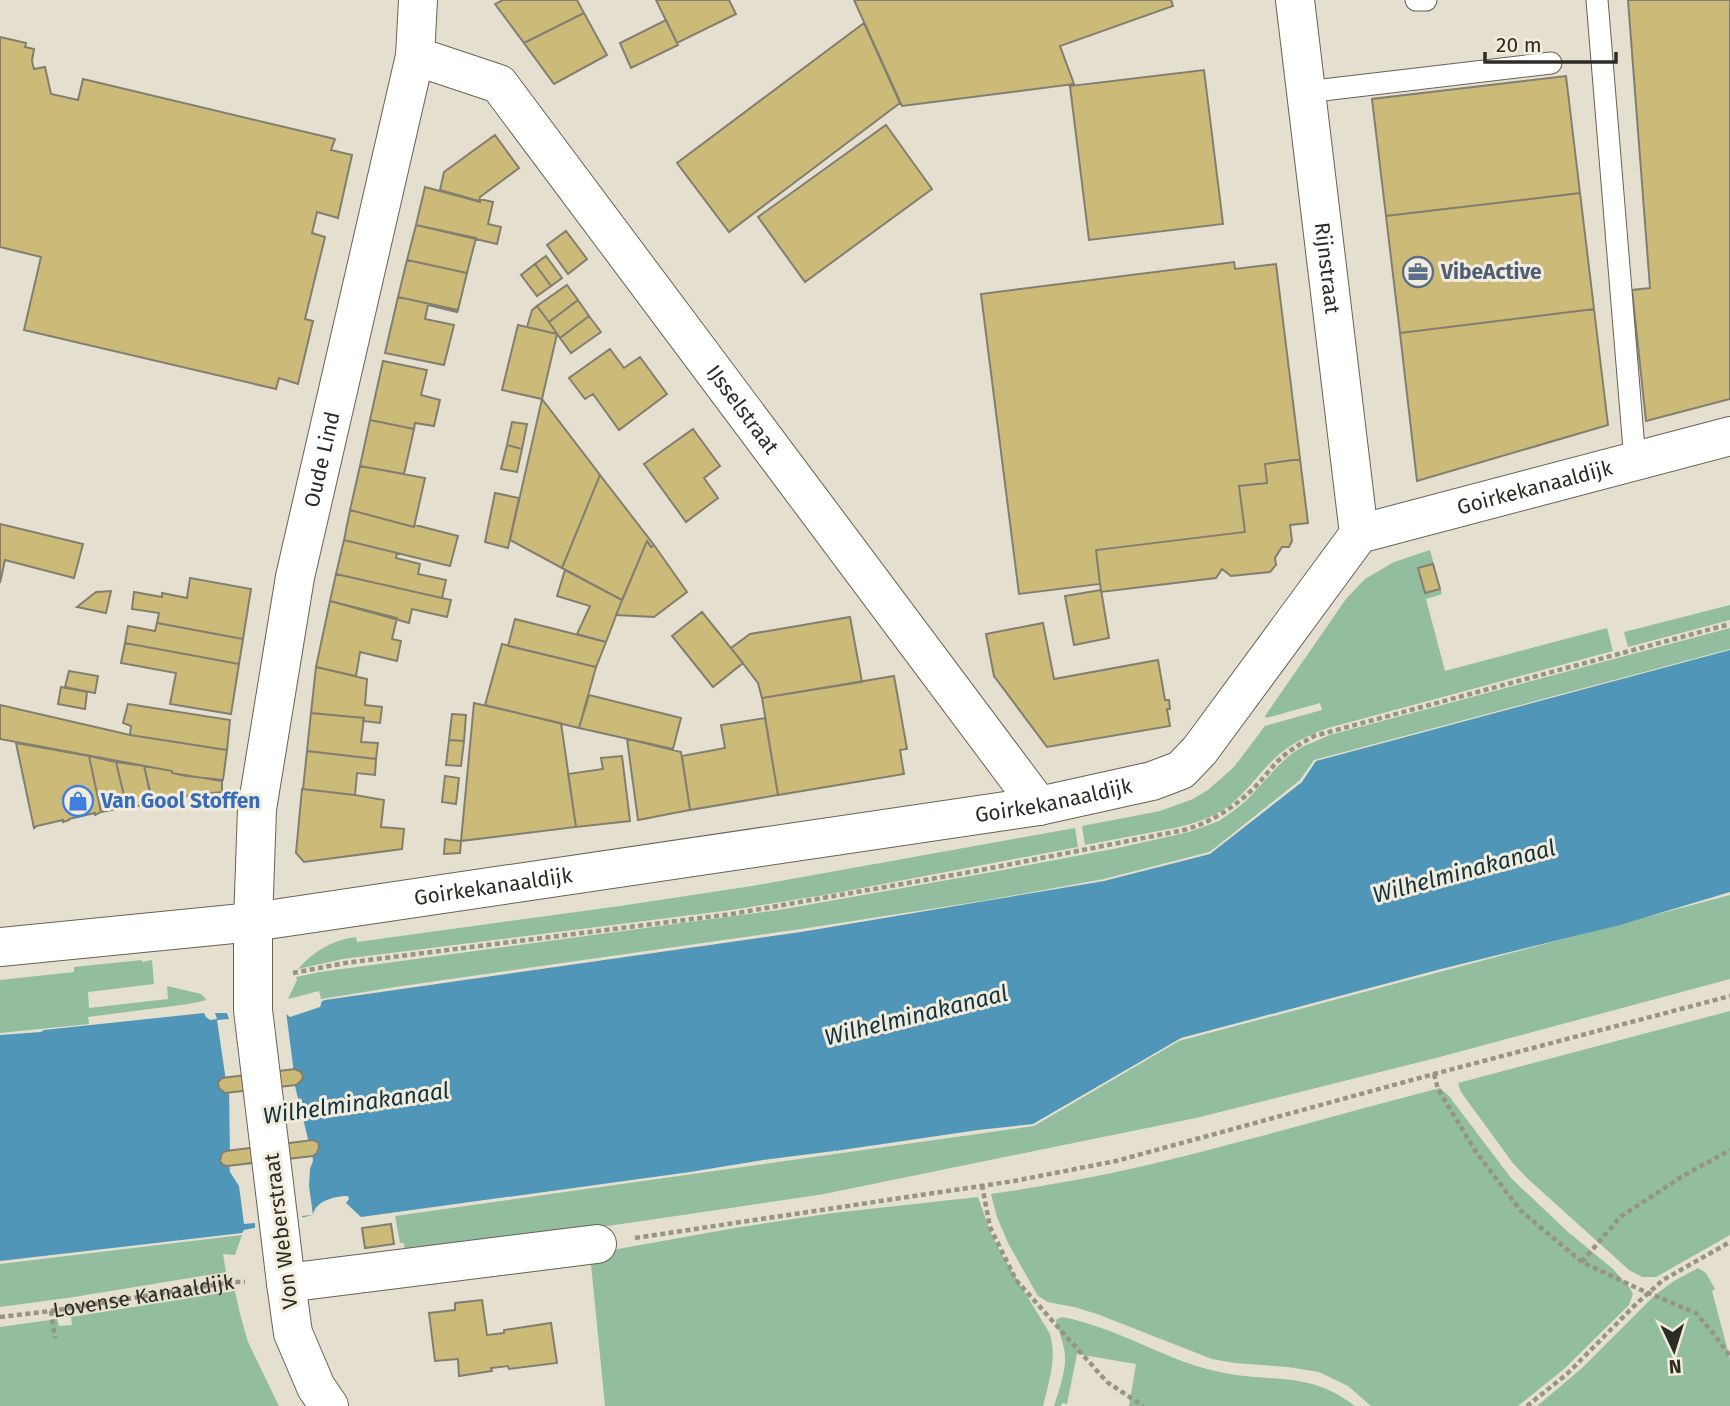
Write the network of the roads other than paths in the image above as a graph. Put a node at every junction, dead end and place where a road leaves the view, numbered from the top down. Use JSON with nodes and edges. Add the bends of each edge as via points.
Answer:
{"nodes":[{"id":1,"x":418,"y":0,"type":"edge"},
{"id":2,"x":1295,"y":0,"type":"edge"},
{"id":3,"x":1416,"y":0,"type":"edge"},
{"id":4,"x":1426,"y":0,"type":"edge"},
{"id":5,"x":1597,"y":0,"type":"edge"},
{"id":6,"x":415,"y":56,"type":"junction"},
{"id":7,"x":1551,"y":63,"type":"dead end"},
{"id":8,"x":1306,"y":92,"type":"junction"},
{"id":9,"x":1730,"y":436,"type":"edge"},
{"id":10,"x":1634,"y":461,"type":"junction"},
{"id":11,"x":1359,"y":534,"type":"junction"},
{"id":12,"x":1039,"y":807,"type":"junction"},
{"id":13,"x":253,"y":922,"type":"junction"},
{"id":14,"x":0,"y":947,"type":"edge"},
{"id":15,"x":597,"y":1244,"type":"road end"},
{"id":16,"x":286,"y":1283,"type":"junction"},
{"id":17,"x":329,"y":1406,"type":"edge"}],
"edges":[{"from":1,"to":6,"type":"street","name":"Oude Lind"},
{"from":2,"to":8,"type":"street","name":"Rijnstraat"},
{"from":3,"to":4,"type":"lane"},
{"from":5,"to":10,"type":"lane"},
{"from":6,"to":12,"type":"street","name":"IJsselstraat","via":[[499,84]]},
{"from":6,"to":13,"type":"street","name":"Oude Lind","via":[[295,578],[257,809]]},
{"from":7,"to":8,"type":"lane"},
{"from":8,"to":11,"type":"street","name":"Rijnstraat"},
{"from":9,"to":10,"type":"street","name":"Goirkekanaaldijk"},
{"from":10,"to":11,"type":"street","name":"Goirkekanaaldijk"},
{"from":11,"to":12,"type":"street","name":"Goirkekanaaldijk","via":[[1181,770]]},
{"from":12,"to":13,"type":"street","name":"Goirkekanaaldijk"},
{"from":13,"to":14,"type":"street"},
{"from":13,"to":16,"type":"street","name":"Von Weberstraat","via":[[253,1010]]},
{"from":15,"to":16,"type":"street"},
{"from":16,"to":17,"type":"street","name":"Von Weberstraat","via":[[293,1333]]}]}
